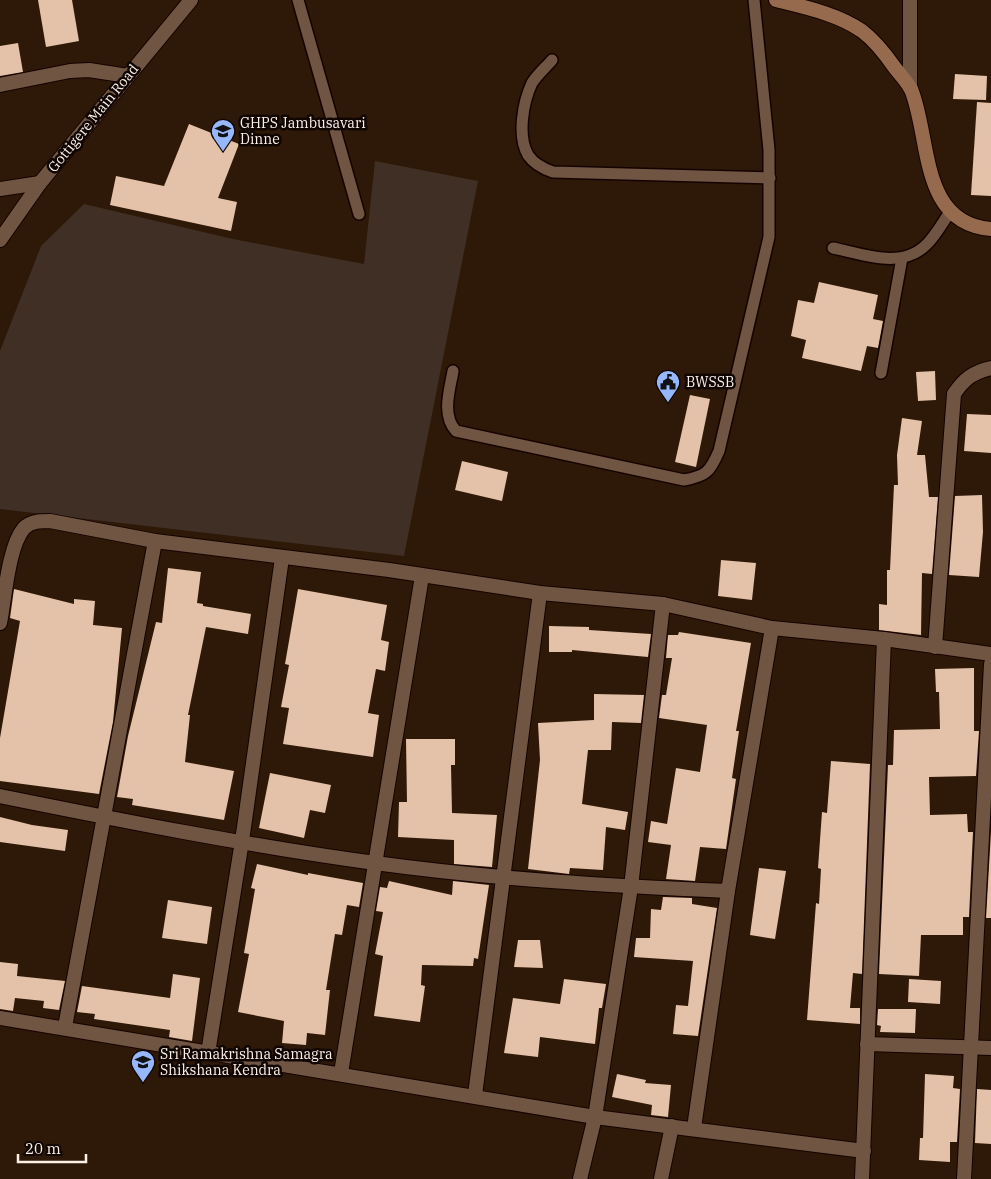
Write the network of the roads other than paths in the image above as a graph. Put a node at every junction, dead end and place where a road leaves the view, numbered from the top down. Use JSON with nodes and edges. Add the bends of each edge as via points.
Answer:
{"nodes":[{"id":1,"x":298,"y":0,"type":"edge"},
{"id":2,"x":754,"y":0,"type":"edge"},
{"id":3,"x":910,"y":0,"type":"edge"},
{"id":4,"x":781,"y":1,"type":"edge"},
{"id":5,"x":186,"y":2,"type":"edge"},
{"id":6,"x":552,"y":60,"type":"dead end"},
{"id":7,"x":128,"y":76,"type":"junction"},
{"id":8,"x":0,"y":85,"type":"edge"},
{"id":9,"x":910,"y":88,"type":"junction"},
{"id":10,"x":770,"y":178,"type":"junction"},
{"id":11,"x":40,"y":183,"type":"junction"},
{"id":12,"x":0,"y":188,"type":"edge"},
{"id":13,"x":950,"y":212,"type":"junction"},
{"id":14,"x":359,"y":214,"type":"dead end"},
{"id":15,"x":991,"y":229,"type":"edge"},
{"id":16,"x":0,"y":240,"type":"edge"},
{"id":17,"x":833,"y":248,"type":"dead end"},
{"id":18,"x":902,"y":258,"type":"junction"},
{"id":19,"x":991,"y":368,"type":"edge"},
{"id":20,"x":454,"y":370,"type":"dead end"},
{"id":21,"x":881,"y":373,"type":"dead end"},
{"id":22,"x":155,"y":541,"type":"junction"},
{"id":23,"x":282,"y":558,"type":"junction"},
{"id":24,"x":422,"y":576,"type":"junction"},
{"id":25,"x":540,"y":593,"type":"junction"},
{"id":26,"x":663,"y":604,"type":"junction"},
{"id":27,"x":0,"y":623,"type":"edge"},
{"id":28,"x":772,"y":628,"type":"junction"},
{"id":29,"x":884,"y":639,"type":"junction"},
{"id":30,"x":935,"y":647,"type":"junction"},
{"id":31,"x":991,"y":654,"type":"edge"},
{"id":32,"x":991,"y":664,"type":"edge"},
{"id":33,"x":0,"y":796,"type":"edge"},
{"id":34,"x":104,"y":817,"type":"junction"},
{"id":35,"x":242,"y":841,"type":"junction"},
{"id":36,"x":375,"y":863,"type":"junction"},
{"id":37,"x":503,"y":877,"type":"junction"},
{"id":38,"x":631,"y":887,"type":"junction"},
{"id":39,"x":728,"y":891,"type":"junction"},
{"id":40,"x":0,"y":1018,"type":"edge"},
{"id":41,"x":65,"y":1027,"type":"junction"},
{"id":42,"x":867,"y":1044,"type":"junction"},
{"id":43,"x":973,"y":1048,"type":"junction"},
{"id":44,"x":991,"y":1048,"type":"edge"},
{"id":45,"x":208,"y":1053,"type":"junction"},
{"id":46,"x":341,"y":1074,"type":"junction"},
{"id":47,"x":475,"y":1095,"type":"junction"},
{"id":48,"x":595,"y":1117,"type":"junction"},
{"id":49,"x":672,"y":1126,"type":"junction"},
{"id":50,"x":694,"y":1128,"type":"junction"},
{"id":51,"x":864,"y":1151,"type":"junction"},
{"id":52,"x":580,"y":1179,"type":"edge"},
{"id":53,"x":661,"y":1179,"type":"edge"},
{"id":54,"x":862,"y":1179,"type":"edge"},
{"id":55,"x":964,"y":1179,"type":"edge"}],
"edges":[{"from":1,"to":14,"type":"lane"},
{"from":2,"to":10,"type":"lane"},
{"from":3,"to":9,"type":"street"},
{"from":4,"to":9,"type":"main road","via":[[829,15],[862,31]]},
{"from":5,"to":7,"type":"street","name":"Gottigere Main Road"},
{"from":6,"to":10,"type":"lane","via":[[533,82],[525,105],[523,134],[528,155],[541,167],[553,172]]},
{"from":7,"to":8,"type":"street","via":[[70,70]]},
{"from":7,"to":11,"type":"street","name":"Gottigere Main Road"},
{"from":9,"to":13,"type":"main road","via":[[936,189]]},
{"from":10,"to":20,"type":"lane","via":[[769,237],[719,451],[712,468],[701,477],[684,480],[456,430],[451,426],[447,406]]},
{"from":11,"to":12,"type":"street"},
{"from":11,"to":16,"type":"street","name":"Gottigere Main Road"},
{"from":13,"to":15,"type":"main road","via":[[979,228]]},
{"from":13,"to":18,"type":"lane","via":[[926,245]]},
{"from":17,"to":18,"type":"lane","via":[[885,259]]},
{"from":18,"to":21,"type":"lane"},
{"from":19,"to":30,"type":"street","via":[[975,372],[954,394]]},
{"from":22,"to":23,"type":"street"},
{"from":22,"to":27,"type":"street","via":[[50,520],[26,527],[14,547]]},
{"from":22,"to":34,"type":"street"},
{"from":23,"to":24,"type":"street"},
{"from":23,"to":35,"type":"street"},
{"from":24,"to":25,"type":"street"},
{"from":24,"to":36,"type":"street"},
{"from":25,"to":26,"type":"street"},
{"from":25,"to":37,"type":"street"},
{"from":26,"to":28,"type":"street"},
{"from":26,"to":38,"type":"street"},
{"from":28,"to":29,"type":"street"},
{"from":28,"to":39,"type":"street"},
{"from":29,"to":30,"type":"street"},
{"from":29,"to":42,"type":"street"},
{"from":30,"to":31,"type":"street"},
{"from":32,"to":43,"type":"street"},
{"from":33,"to":34,"type":"street"},
{"from":34,"to":35,"type":"street"},
{"from":34,"to":41,"type":"street"},
{"from":35,"to":36,"type":"street"},
{"from":35,"to":45,"type":"street"},
{"from":36,"to":37,"type":"street"},
{"from":36,"to":46,"type":"street"},
{"from":37,"to":38,"type":"street"},
{"from":37,"to":47,"type":"street"},
{"from":38,"to":39,"type":"street"},
{"from":38,"to":48,"type":"street"},
{"from":39,"to":50,"type":"street"},
{"from":40,"to":41,"type":"street"},
{"from":41,"to":45,"type":"street"},
{"from":42,"to":43,"type":"street"},
{"from":42,"to":51,"type":"street"},
{"from":43,"to":44,"type":"street"},
{"from":43,"to":55,"type":"street"},
{"from":45,"to":46,"type":"street"},
{"from":46,"to":47,"type":"street"},
{"from":47,"to":48,"type":"street"},
{"from":48,"to":49,"type":"street"},
{"from":48,"to":52,"type":"street"},
{"from":49,"to":50,"type":"street"},
{"from":49,"to":53,"type":"street"},
{"from":50,"to":51,"type":"street"},
{"from":51,"to":54,"type":"street"}]}
